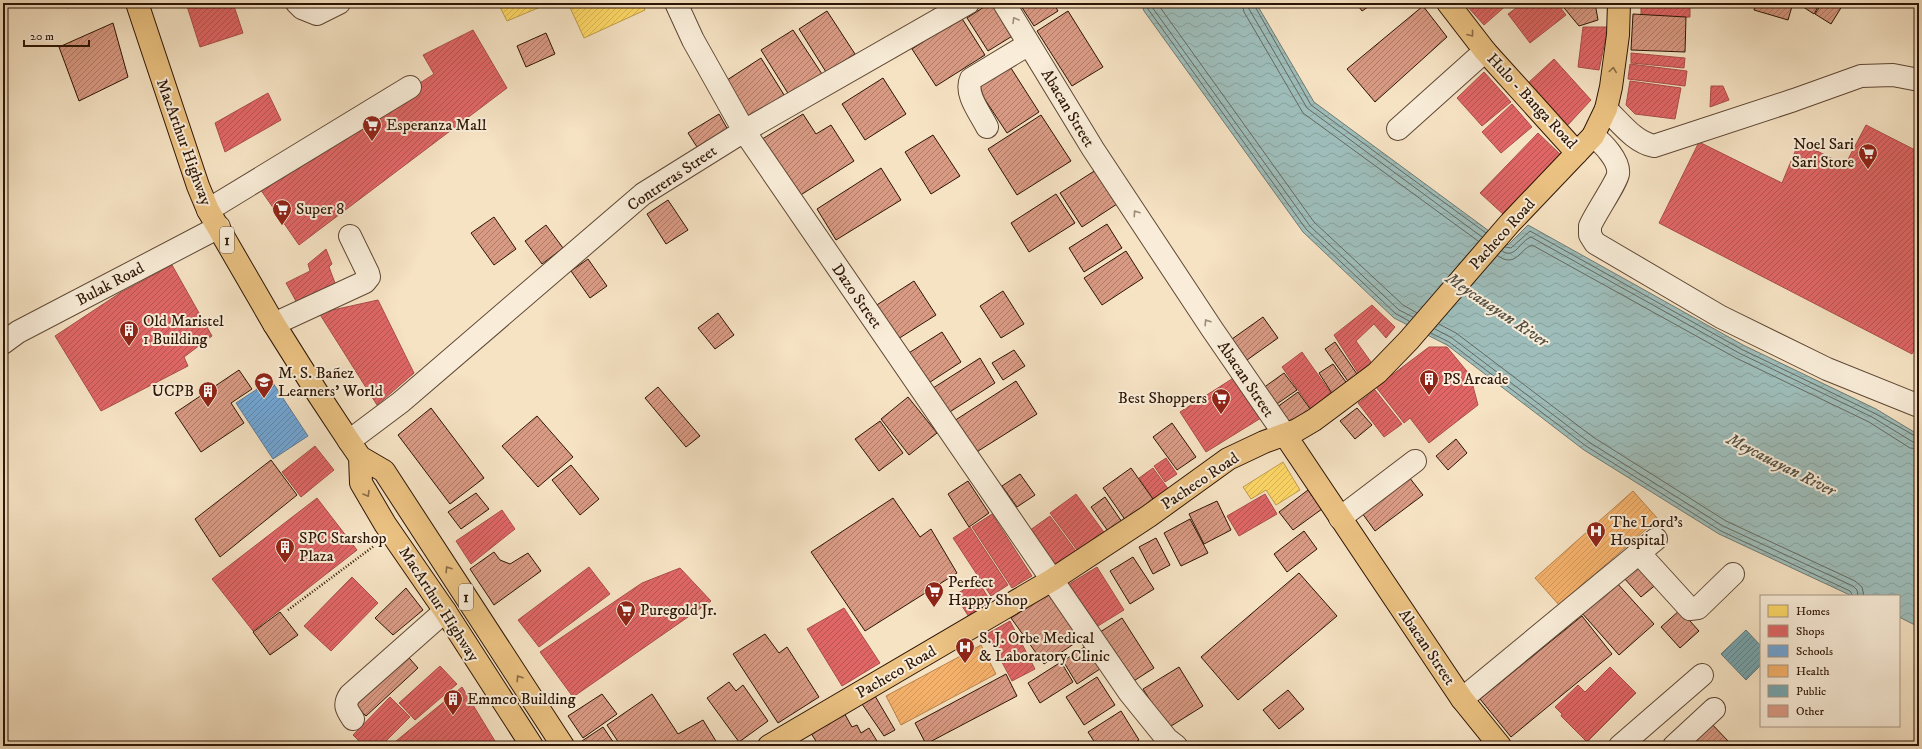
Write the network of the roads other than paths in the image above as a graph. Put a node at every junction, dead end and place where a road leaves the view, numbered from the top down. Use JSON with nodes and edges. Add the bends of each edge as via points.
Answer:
{"nodes":[{"id":1,"x":137,"y":3,"type":"edge"},
{"id":2,"x":297,"y":3,"type":"edge"},
{"id":3,"x":339,"y":3,"type":"edge"},
{"id":4,"x":676,"y":3,"type":"edge"},
{"id":5,"x":968,"y":3,"type":"edge"},
{"id":6,"x":1004,"y":3,"type":"edge"},
{"id":7,"x":1448,"y":3,"type":"edge"},
{"id":8,"x":1619,"y":3,"type":"edge"},
{"id":9,"x":1029,"y":44,"type":"junction"},
{"id":10,"x":1485,"y":51,"type":"junction"},
{"id":11,"x":1919,"y":80,"type":"edge"},
{"id":12,"x":410,"y":87,"type":"dead end"},
{"id":13,"x":1606,"y":109,"type":"junction"},
{"id":14,"x":987,"y":127,"type":"dead end"},
{"id":15,"x":1398,"y":129,"type":"dead end"},
{"id":16,"x":744,"y":131,"type":"junction"},
{"id":17,"x":1593,"y":136,"type":"junction"},
{"id":18,"x":1577,"y":153,"type":"junction"},
{"id":19,"x":213,"y":218,"type":"junction"},
{"id":20,"x":350,"y":236,"type":"dead end"},
{"id":21,"x":274,"y":324,"type":"junction"},
{"id":22,"x":3,"y":343,"type":"edge"},
{"id":23,"x":1919,"y":406,"type":"edge"},
{"id":24,"x":1285,"y":435,"type":"junction"},
{"id":25,"x":354,"y":449,"type":"junction"},
{"id":26,"x":1415,"y":461,"type":"dead end"},
{"id":27,"x":1340,"y":518,"type":"junction"},
{"id":28,"x":1656,"y":539,"type":"dead end"},
{"id":29,"x":1639,"y":553,"type":"junction"},
{"id":30,"x":1733,"y":574,"type":"dead end"},
{"id":31,"x":1052,"y":580,"type":"junction"},
{"id":32,"x":445,"y":611,"type":"junction"},
{"id":33,"x":1702,"y":675,"type":"dead end"},
{"id":34,"x":1462,"y":699,"type":"junction"},
{"id":35,"x":1714,"y":709,"type":"dead end"},
{"id":36,"x":353,"y":719,"type":"dead end"},
{"id":37,"x":532,"y":746,"type":"edge"},
{"id":38,"x":563,"y":746,"type":"edge"},
{"id":39,"x":769,"y":746,"type":"edge"},
{"id":40,"x":1176,"y":746,"type":"edge"},
{"id":41,"x":1500,"y":746,"type":"edge"},
{"id":42,"x":1620,"y":746,"type":"edge"},
{"id":43,"x":1674,"y":746,"type":"edge"}],
"edges":[{"from":1,"to":19,"type":"main road","name":"MacArthur Highway","number":"1","via":[[178,128]]},
{"from":2,"to":3,"type":"street","via":[[302,8],[318,14]]},
{"from":4,"to":16,"type":"street","name":"Dazo Street","via":[[693,40]]},
{"from":5,"to":16,"type":"street","name":"Contreras Street"},
{"from":9,"to":6,"type":"street","name":"Abacan Street","one_way":true},
{"from":7,"to":10,"type":"main road","name":"Hulo - Banga Road","one_way":true},
{"from":13,"to":8,"type":"main road","name":"Hulo - Banga Road","one_way":true,"via":[[1618,35]]},
{"from":9,"to":14,"type":"street","via":[[971,79],[968,84],[969,92]]},
{"from":24,"to":9,"type":"street","name":"Abacan Street","one_way":true,"via":[[1093,149]]},
{"from":10,"to":15,"type":"street"},
{"from":10,"to":18,"type":"main road","name":"Hulo - Banga Road"},
{"from":11,"to":13,"type":"street","via":[[1893,75],[1861,76],[1654,146],[1645,144]]},
{"from":12,"to":19,"type":"street","name":"Bulak Road"},
{"from":13,"to":17,"type":"main road","name":"Hulo - Banga Road"},
{"from":16,"to":25,"type":"street","name":"Contreras Street","via":[[643,194],[401,402]]},
{"from":16,"to":31,"type":"street","name":"Dazo Street"},
{"from":17,"to":18,"type":"main road","name":"Hulo - Banga Road"},
{"from":17,"to":23,"type":"street","via":[[1600,141],[1616,164],[1618,174],[1590,226],[1590,235],[1595,243],[1721,317],[1827,369]]},
{"from":18,"to":24,"type":"main road","name":"Pacheco Road","via":[[1510,223],[1387,363],[1357,390],[1314,420]]},
{"from":19,"to":21,"type":"main road","name":"MacArthur Highway","number":"1"},
{"from":19,"to":22,"type":"street","name":"Bulak Road"},
{"from":20,"to":21,"type":"street","via":[[368,273],[369,277],[365,282]]},
{"from":21,"to":25,"type":"main road","name":"MacArthur Highway","number":"1"},
{"from":24,"to":27,"type":"main road","name":"Abacan Street"},
{"from":24,"to":31,"type":"main road","name":"Pacheco Road","via":[[1228,459],[1149,516]]},
{"from":25,"to":32,"type":"main road","name":"MacArthur Highway","number":"1","one_way":true,"via":[[361,482]]},
{"from":38,"to":25,"type":"main road","name":"MacArthur Highway","number":"1","one_way":true,"via":[[384,470]]},
{"from":26,"to":27,"type":"street"},
{"from":27,"to":34,"type":"main road","name":"Abacan Street"},
{"from":28,"to":29,"type":"street"},
{"from":29,"to":30,"type":"street","via":[[1690,609],[1694,610]]},
{"from":29,"to":34,"type":"street"},
{"from":31,"to":39,"type":"main road","name":"Pacheco Road"},
{"from":31,"to":40,"type":"street","name":"Dazo Street","via":[[1130,692],[1167,739]]},
{"from":32,"to":36,"type":"street","via":[[350,695],[345,703]]},
{"from":32,"to":37,"type":"main road","name":"MacArthur Highway","number":"1"},
{"from":33,"to":42,"type":"street"},
{"from":34,"to":41,"type":"main road","name":"Abacan Street"},
{"from":35,"to":43,"type":"street"}]}
